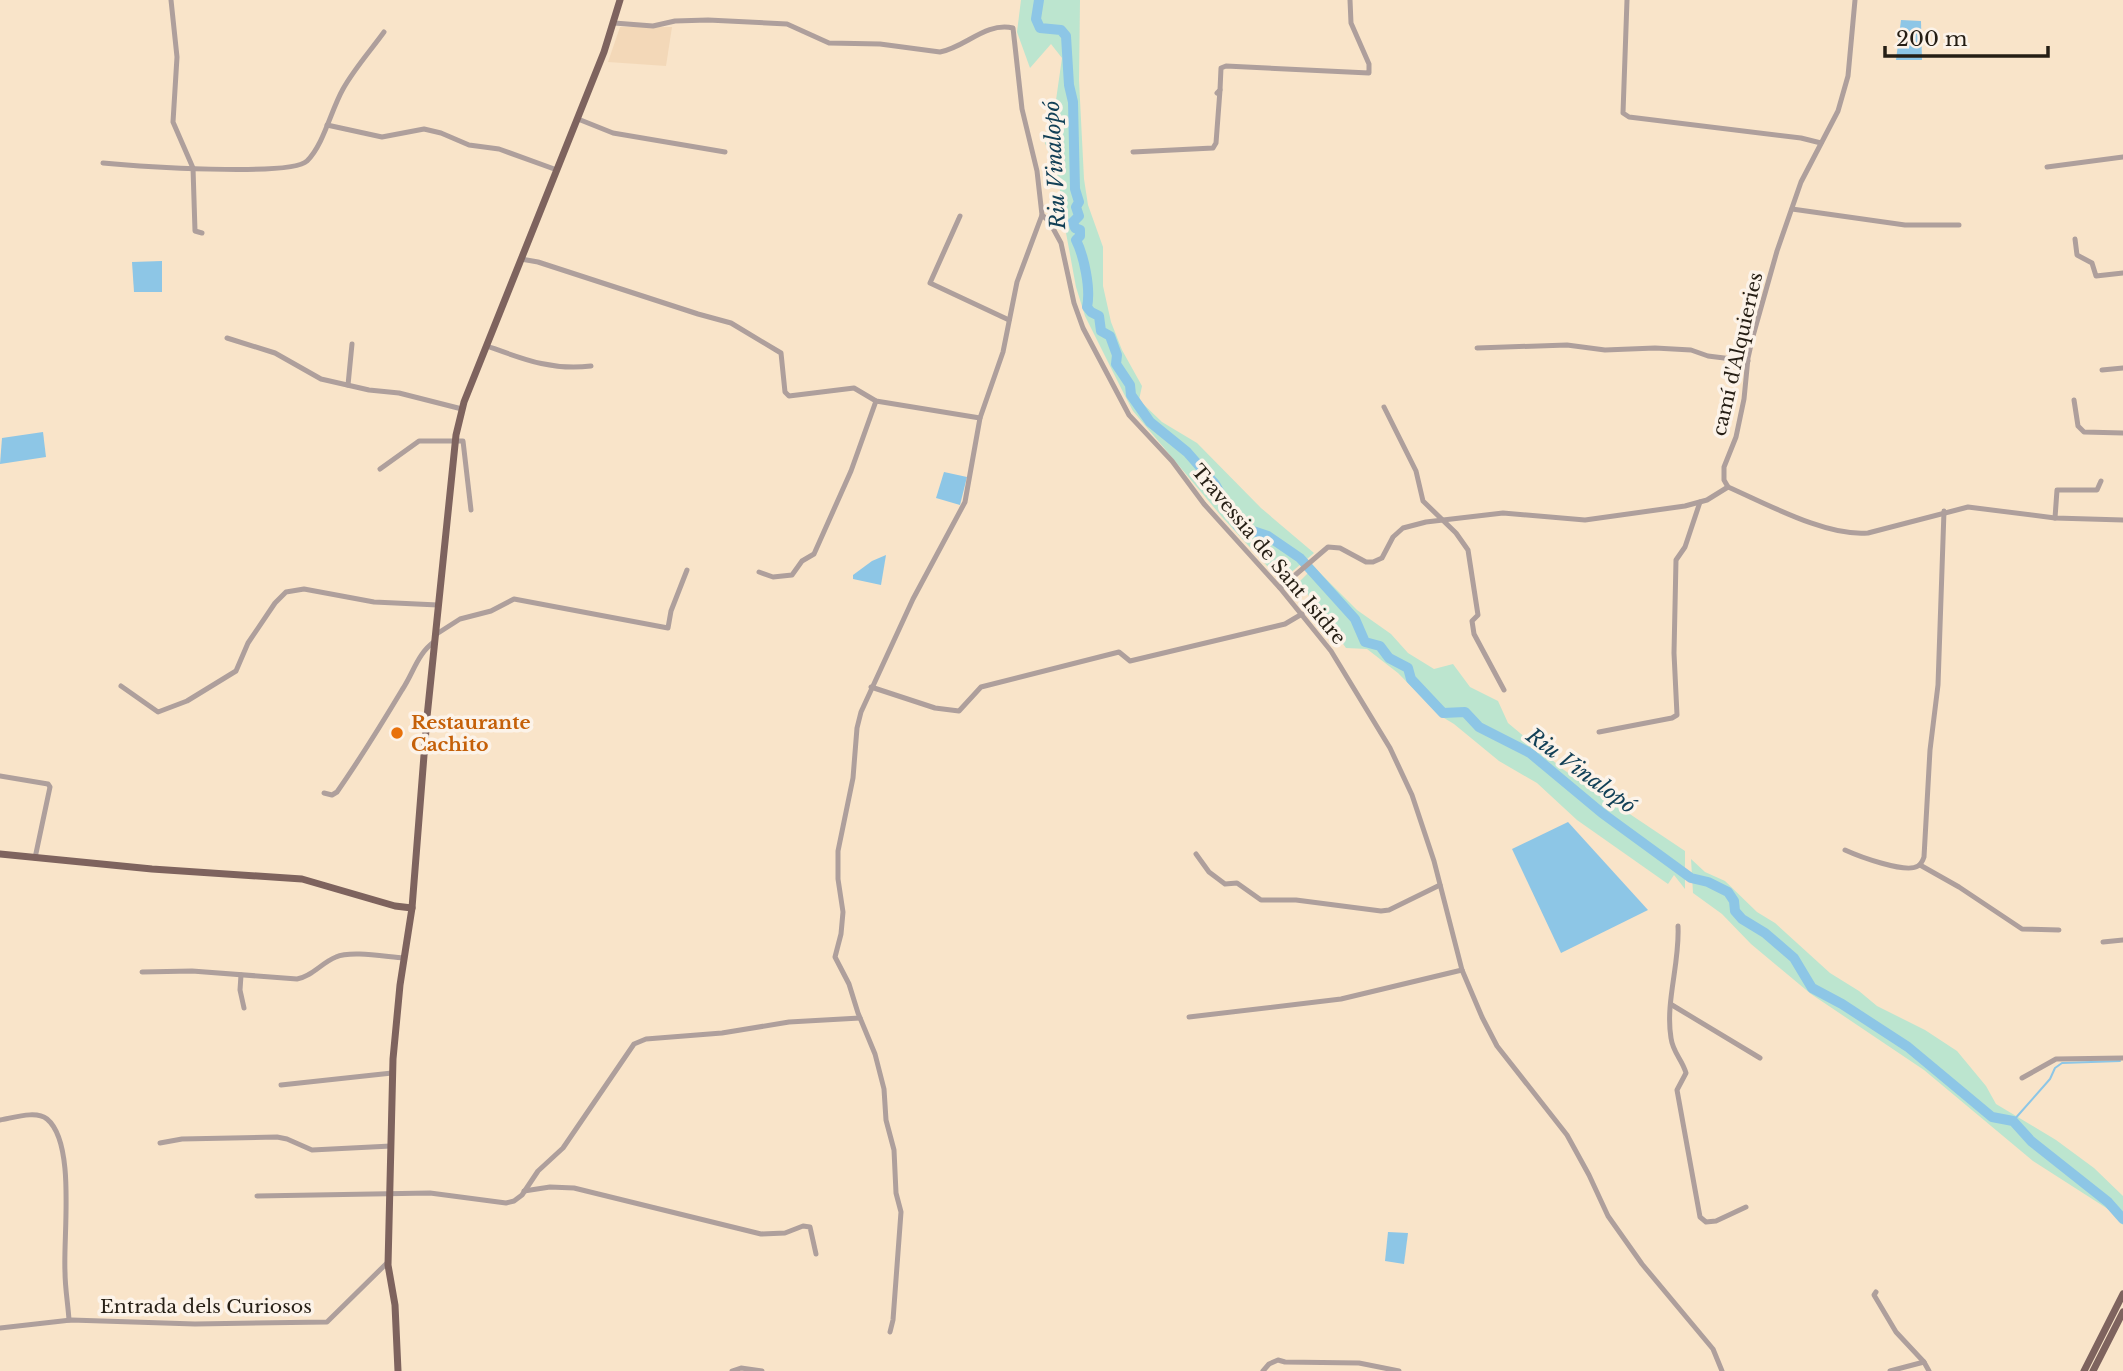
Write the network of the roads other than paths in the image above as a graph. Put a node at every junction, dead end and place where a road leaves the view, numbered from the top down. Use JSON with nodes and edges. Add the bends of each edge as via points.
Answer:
{"nodes":[{"id":1,"x":171,"y":0,"type":"edge"},
{"id":2,"x":620,"y":0,"type":"edge"},
{"id":3,"x":1350,"y":0,"type":"edge"},
{"id":4,"x":1627,"y":0,"type":"edge"},
{"id":5,"x":1855,"y":0,"type":"edge"},
{"id":6,"x":614,"y":23,"type":"junction"},
{"id":7,"x":384,"y":32,"type":"dead end"},
{"id":8,"x":578,"y":118,"type":"junction"},
{"id":9,"x":327,"y":125,"type":"junction"},
{"id":10,"x":1821,"y":143,"type":"junction"},
{"id":11,"x":726,"y":152,"type":"dead end"},
{"id":12,"x":1133,"y":152,"type":"dead end"},
{"id":13,"x":2123,"y":157,"type":"edge"},
{"id":14,"x":103,"y":163,"type":"dead end"},
{"id":15,"x":193,"y":167,"type":"junction"},
{"id":16,"x":2047,"y":167,"type":"dead end"},
{"id":17,"x":557,"y":170,"type":"junction"},
{"id":18,"x":1792,"y":209,"type":"junction"},
{"id":19,"x":1042,"y":215,"type":"junction"},
{"id":20,"x":960,"y":216,"type":"dead end"},
{"id":21,"x":1959,"y":225,"type":"dead end"},
{"id":22,"x":202,"y":233,"type":"dead end"},
{"id":23,"x":2075,"y":239,"type":"dead end"},
{"id":24,"x":521,"y":259,"type":"junction"},
{"id":25,"x":2123,"y":273,"type":"edge"},
{"id":26,"x":1009,"y":320,"type":"junction"},
{"id":27,"x":227,"y":338,"type":"dead end"},
{"id":28,"x":352,"y":344,"type":"dead end"},
{"id":29,"x":486,"y":346,"type":"junction"},
{"id":30,"x":1477,"y":348,"type":"dead end"},
{"id":31,"x":1748,"y":361,"type":"junction"},
{"id":32,"x":591,"y":366,"type":"dead end"},
{"id":33,"x":2123,"y":368,"type":"edge"},
{"id":34,"x":2102,"y":370,"type":"dead end"},
{"id":35,"x":348,"y":385,"type":"junction"},
{"id":36,"x":2074,"y":400,"type":"dead end"},
{"id":37,"x":876,"y":401,"type":"junction"},
{"id":38,"x":1384,"y":407,"type":"dead end"},
{"id":39,"x":462,"y":409,"type":"junction"},
{"id":40,"x":980,"y":418,"type":"junction"},
{"id":41,"x":2123,"y":433,"type":"edge"},
{"id":42,"x":455,"y":440,"type":"junction"},
{"id":43,"x":380,"y":469,"type":"dead end"},
{"id":44,"x":2101,"y":481,"type":"dead end"},
{"id":45,"x":1728,"y":487,"type":"junction"},
{"id":46,"x":1700,"y":502,"type":"junction"},
{"id":47,"x":471,"y":510,"type":"dead end"},
{"id":48,"x":1944,"y":512,"type":"junction"},
{"id":49,"x":2055,"y":518,"type":"junction"},
{"id":50,"x":1442,"y":520,"type":"junction"},
{"id":51,"x":2123,"y":520,"type":"edge"},
{"id":52,"x":687,"y":570,"type":"dead end"},
{"id":53,"x":759,"y":572,"type":"dead end"},
{"id":54,"x":1280,"y":588,"type":"junction"},
{"id":55,"x":438,"y":605,"type":"junction"},
{"id":56,"x":1302,"y":614,"type":"junction"},
{"id":57,"x":435,"y":638,"type":"junction"},
{"id":58,"x":121,"y":686,"type":"dead end"},
{"id":59,"x":871,"y":687,"type":"junction"},
{"id":60,"x":1504,"y":690,"type":"dead end"},
{"id":61,"x":1598,"y":732,"type":"dead end"},
{"id":62,"x":0,"y":776,"type":"edge"},
{"id":63,"x":324,"y":793,"type":"dead end"},
{"id":64,"x":1845,"y":850,"type":"dead end"},
{"id":65,"x":0,"y":854,"type":"edge"},
{"id":66,"x":1196,"y":854,"type":"dead end"},
{"id":67,"x":35,"y":858,"type":"junction"},
{"id":68,"x":1920,"y":865,"type":"junction"},
{"id":69,"x":1440,"y":885,"type":"junction"},
{"id":70,"x":412,"y":908,"type":"junction"},
{"id":71,"x":1678,"y":926,"type":"dead end"},
{"id":72,"x":2059,"y":930,"type":"dead end"},
{"id":73,"x":2123,"y":940,"type":"edge"},
{"id":74,"x":2103,"y":942,"type":"dead end"},
{"id":75,"x":404,"y":958,"type":"junction"},
{"id":76,"x":1462,"y":970,"type":"junction"},
{"id":77,"x":142,"y":972,"type":"dead end"},
{"id":78,"x":241,"y":975,"type":"junction"},
{"id":79,"x":1672,"y":1005,"type":"junction"},
{"id":80,"x":244,"y":1008,"type":"dead end"},
{"id":81,"x":1189,"y":1017,"type":"dead end"},
{"id":82,"x":860,"y":1018,"type":"junction"},
{"id":83,"x":1760,"y":1058,"type":"dead end"},
{"id":84,"x":2123,"y":1058,"type":"edge"},
{"id":85,"x":392,"y":1073,"type":"junction"},
{"id":86,"x":2022,"y":1078,"type":"dead end"},
{"id":87,"x":281,"y":1085,"type":"dead end"},
{"id":88,"x":0,"y":1120,"type":"edge"},
{"id":89,"x":160,"y":1143,"type":"dead end"},
{"id":90,"x":391,"y":1146,"type":"junction"},
{"id":91,"x":524,"y":1191,"type":"junction"},
{"id":92,"x":390,"y":1194,"type":"junction"},
{"id":93,"x":257,"y":1196,"type":"dead end"},
{"id":94,"x":1746,"y":1207,"type":"dead end"},
{"id":95,"x":816,"y":1254,"type":"dead end"},
{"id":96,"x":388,"y":1262,"type":"junction"},
{"id":97,"x":1876,"y":1292,"type":"dead end"},
{"id":98,"x":2123,"y":1294,"type":"edge"},
{"id":99,"x":2123,"y":1312,"type":"edge"},
{"id":100,"x":69,"y":1320,"type":"junction"},
{"id":101,"x":0,"y":1328,"type":"edge"},
{"id":102,"x":890,"y":1332,"type":"dead end"},
{"id":103,"x":1924,"y":1362,"type":"junction"},
{"id":104,"x":398,"y":1371,"type":"edge"},
{"id":105,"x":732,"y":1371,"type":"edge"},
{"id":106,"x":762,"y":1371,"type":"edge"},
{"id":107,"x":1263,"y":1371,"type":"edge"},
{"id":108,"x":1399,"y":1371,"type":"edge"},
{"id":109,"x":1722,"y":1371,"type":"edge"},
{"id":110,"x":1890,"y":1371,"type":"edge"},
{"id":111,"x":1929,"y":1371,"type":"edge"},
{"id":112,"x":2084,"y":1371,"type":"edge"},
{"id":113,"x":2093,"y":1371,"type":"edge"}],
"edges":[{"from":1,"to":15,"type":"street","via":[[177,57],[173,122]]},
{"from":2,"to":6,"type":"main road"},
{"from":3,"to":12,"type":"street","via":[[1351,23],[1369,73],[1226,66],[1219,73],[1213,148]]},
{"from":4,"to":10,"type":"street","via":[[1623,113]]},
{"from":5,"to":10,"type":"street","name":"camí d'Alquieries","via":[[1848,76],[1838,111]]},
{"from":6,"to":8,"type":"main road"},
{"from":6,"to":19,"type":"street","name":"Travessia de Sant Isidre","via":[[653,26],[708,20],[787,24],[830,43],[940,52],[995,27],[1013,28]]},
{"from":7,"to":9,"type":"street","via":[[343,88]]},
{"from":8,"to":11,"type":"street","via":[[613,133]]},
{"from":8,"to":17,"type":"main road"},
{"from":9,"to":15,"type":"street","via":[[308,161],[301,165],[254,170]]},
{"from":9,"to":17,"type":"street","via":[[382,137],[424,129]]},
{"from":10,"to":18,"type":"street","name":"camí d'Alquieries"},
{"from":13,"to":16,"type":"street"},
{"from":14,"to":15,"type":"street"},
{"from":15,"to":22,"type":"street","via":[[195,231]]},
{"from":17,"to":24,"type":"main road"},
{"from":18,"to":21,"type":"street","via":[[1905,225]]},
{"from":18,"to":31,"type":"street","name":"camí d'Alquieries"},
{"from":19,"to":26,"type":"street","via":[[1017,282]]},
{"from":19,"to":54,"type":"street","name":"Travessia de Sant Isidre","via":[[1061,243],[1083,328],[1129,415]]},
{"from":20,"to":26,"type":"street","via":[[930,283]]},
{"from":23,"to":25,"type":"street","via":[[2077,255],[2092,262],[2096,276]]},
{"from":24,"to":29,"type":"main road"},
{"from":24,"to":37,"type":"street","via":[[731,323],[781,353],[789,396],[854,388]]},
{"from":26,"to":40,"type":"street"},
{"from":27,"to":35,"type":"street","via":[[275,353],[321,379]]},
{"from":28,"to":35,"type":"street"},
{"from":29,"to":32,"type":"street","via":[[538,364],[570,369]]},
{"from":29,"to":39,"type":"main road"},
{"from":30,"to":31,"type":"street","via":[[1655,348]]},
{"from":31,"to":45,"type":"street","name":"camí d'Alquieries","via":[[1736,437],[1724,467]]},
{"from":33,"to":34,"type":"street"},
{"from":35,"to":39,"type":"street"},
{"from":36,"to":41,"type":"street","via":[[2078,426],[2084,432]]},
{"from":37,"to":40,"type":"street"},
{"from":37,"to":53,"type":"street","via":[[814,554],[792,575],[773,577]]},
{"from":38,"to":50,"type":"street","via":[[1416,471],[1423,501]]},
{"from":39,"to":42,"type":"main road"},
{"from":40,"to":59,"type":"street","via":[[965,502]]},
{"from":42,"to":43,"type":"street","via":[[419,441]]},
{"from":42,"to":47,"type":"street","via":[[463,441]]},
{"from":42,"to":55,"type":"main road"},
{"from":44,"to":49,"type":"street","via":[[2097,490],[2057,490]]},
{"from":45,"to":46,"type":"street"},
{"from":45,"to":48,"type":"street","via":[[1841,533],[1868,533]]},
{"from":46,"to":50,"type":"street","via":[[1576,520],[1503,513]]},
{"from":46,"to":61,"type":"street","via":[[1676,560],[1677,715]]},
{"from":48,"to":49,"type":"street","via":[[1968,507]]},
{"from":48,"to":68,"type":"street","via":[[1938,685]]},
{"from":49,"to":51,"type":"street"},
{"from":50,"to":54,"type":"street","via":[[1403,528],[1373,562],[1328,547]]},
{"from":50,"to":60,"type":"street","via":[[1468,550],[1478,615],[1472,621],[1474,634]]},
{"from":52,"to":57,"type":"street","via":[[668,628],[514,599],[460,619]]},
{"from":54,"to":56,"type":"street","name":"Travessia de Sant Isidre"},
{"from":55,"to":57,"type":"main road"},
{"from":55,"to":58,"type":"street","via":[[373,602],[293,589],[275,603],[248,643],[236,671],[187,701],[158,712]]},
{"from":56,"to":59,"type":"street","via":[[1284,624],[1130,661],[1119,652],[981,687],[958,711]]},
{"from":56,"to":69,"type":"street","name":"Travessia de Sant Isidre","via":[[1331,651],[1390,748],[1412,794]]},
{"from":57,"to":63,"type":"street","via":[[422,650],[411,676],[337,792]]},
{"from":57,"to":70,"type":"main road"},
{"from":59,"to":82,"type":"street","via":[[857,728],[837,864],[843,912],[835,957]]},
{"from":62,"to":67,"type":"street","via":[[50,787]]},
{"from":64,"to":68,"type":"street","via":[[1873,862]]},
{"from":65,"to":67,"type":"main road"},
{"from":66,"to":69,"type":"street","via":[[1224,884],[1237,883],[1261,900],[1389,910]]},
{"from":67,"to":70,"type":"main road","via":[[302,879]]},
{"from":68,"to":72,"type":"street","via":[[2022,929]]},
{"from":69,"to":76,"type":"street","name":"Travessia de Sant Isidre"},
{"from":70,"to":75,"type":"main road"},
{"from":71,"to":79,"type":"street"},
{"from":73,"to":74,"type":"street"},
{"from":75,"to":78,"type":"street","via":[[345,955],[297,979]]},
{"from":75,"to":85,"type":"main road"},
{"from":76,"to":81,"type":"street","via":[[1341,999]]},
{"from":76,"to":109,"type":"street","name":"Travessia de Sant Isidre","via":[[1497,1046],[1567,1135],[1608,1216],[1713,1349]]},
{"from":77,"to":78,"type":"street"},
{"from":78,"to":80,"type":"street"},
{"from":79,"to":83,"type":"street"},
{"from":79,"to":94,"type":"street","via":[[1670,1034],[1686,1073],[1677,1090],[1700,1217],[1716,1221]]},
{"from":82,"to":91,"type":"street","via":[[789,1021],[634,1044],[562,1148]]},
{"from":82,"to":102,"type":"street","via":[[881,1076],[901,1212]]},
{"from":84,"to":86,"type":"street","via":[[2056,1059]]},
{"from":85,"to":87,"type":"street"},
{"from":85,"to":90,"type":"main road"},
{"from":88,"to":100,"type":"street","via":[[37,1114],[58,1134],[66,1187]]},
{"from":89,"to":90,"type":"street","via":[[278,1137],[312,1150]]},
{"from":90,"to":92,"type":"main road"},
{"from":91,"to":92,"type":"street","via":[[506,1203],[430,1193]]},
{"from":91,"to":95,"type":"street","via":[[574,1188],[761,1234],[810,1227]]},
{"from":92,"to":93,"type":"street"},
{"from":92,"to":96,"type":"main road"},
{"from":96,"to":100,"type":"street","name":"Entrada dels Curiosos","via":[[327,1322]]},
{"from":96,"to":104,"type":"main road"},
{"from":97,"to":103,"type":"street","via":[[1896,1332]]},
{"from":98,"to":112,"type":"main road"},
{"from":99,"to":113,"type":"main road"},
{"from":100,"to":101,"type":"street","name":"Entrada dels Curiosos"},
{"from":103,"to":110,"type":"street"},
{"from":103,"to":111,"type":"street"},
{"from":105,"to":106,"type":"street"},
{"from":107,"to":108,"type":"street","via":[[1278,1360],[1359,1363]]}]}
